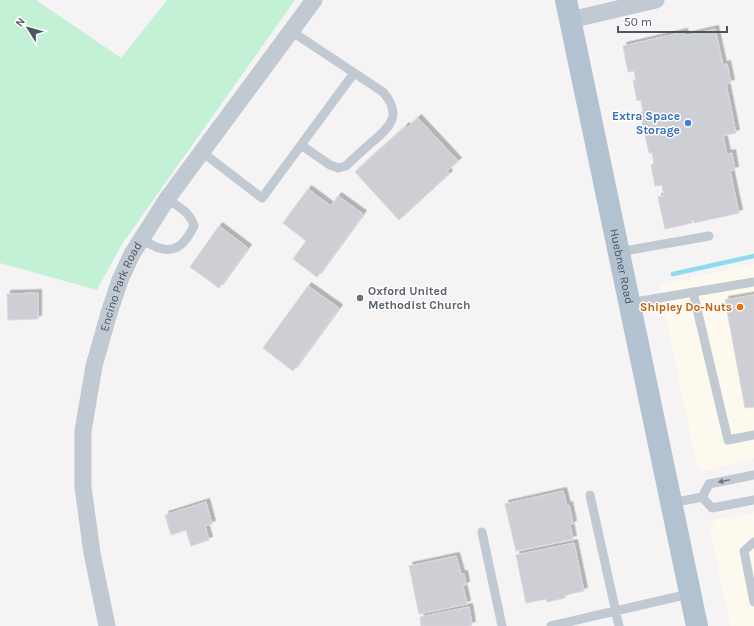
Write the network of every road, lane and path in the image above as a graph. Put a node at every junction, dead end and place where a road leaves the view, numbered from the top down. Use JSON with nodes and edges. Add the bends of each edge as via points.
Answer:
{"nodes":[{"id":1,"x":314,"y":0,"type":"edge"},
{"id":2,"x":656,"y":0,"type":"edge"},
{"id":3,"x":630,"y":3,"type":"edge"},
{"id":4,"x":568,"y":10,"type":"edge"},
{"id":5,"x":291,"y":31,"type":"junction"},
{"id":6,"x":354,"y":73,"type":"junction"},
{"id":7,"x":301,"y":145,"type":"junction"},
{"id":8,"x":202,"y":152,"type":"junction"},
{"id":9,"x":167,"y":199,"type":"junction"},
{"id":10,"x":709,"y":236,"type":"dead end"},
{"id":11,"x":142,"y":239,"type":"junction"},
{"id":12,"x":618,"y":252,"type":"junction"},
{"id":13,"x":754,"y":282,"type":"edge"},
{"id":14,"x":693,"y":292,"type":"junction"},
{"id":15,"x":628,"y":303,"type":"junction"},
{"id":16,"x":754,"y":435,"type":"edge"},
{"id":17,"x":754,"y":475,"type":"edge"},
{"id":18,"x":590,"y":495,"type":"dead end"},
{"id":19,"x":702,"y":497,"type":"junction"},
{"id":20,"x":754,"y":500,"type":"edge"},
{"id":21,"x":672,"y":503,"type":"junction"},
{"id":22,"x":482,"y":532,"type":"dead end"},
{"id":23,"x":754,"y":542,"type":"edge"},
{"id":24,"x":689,"y":594,"type":"junction"},
{"id":25,"x":754,"y":602,"type":"edge"},
{"id":26,"x":616,"y":612,"type":"junction"},
{"id":27,"x":107,"y":626,"type":"edge"},
{"id":28,"x":502,"y":626,"type":"edge"},
{"id":29,"x":551,"y":626,"type":"edge"},
{"id":30,"x":619,"y":626,"type":"edge"},
{"id":31,"x":697,"y":626,"type":"edge"}],
"edges":[{"from":1,"to":5,"type":"street","name":"Encino Park Road"},
{"from":2,"to":3,"type":"street"},
{"from":3,"to":4,"type":"street"},
{"from":4,"to":12,"type":"main road","name":"Huebner Road"},
{"from":5,"to":6,"type":"lane"},
{"from":5,"to":8,"type":"street","name":"Encino Park Road"},
{"from":6,"to":7,"type":"lane"},
{"from":6,"to":7,"type":"lane","via":[[383,92],[390,101],[393,110],[392,120],[387,129],[346,166],[338,168]]},
{"from":7,"to":8,"type":"lane","via":[[262,198]]},
{"from":8,"to":9,"type":"street","name":"Encino Park Road"},
{"from":9,"to":11,"type":"street","name":"Encino Park Road"},
{"from":9,"to":11,"type":"lane","via":[[191,218],[194,226],[188,237],[182,245],[171,249],[160,248]]},
{"from":10,"to":12,"type":"lane"},
{"from":11,"to":27,"type":"street","name":"Encino Park Road","via":[[120,280],[109,313],[94,366],[83,431],[83,487],[92,553]]},
{"from":12,"to":15,"type":"main road","name":"Huebner Road"},
{"from":13,"to":14,"type":"lane"},
{"from":14,"to":15,"type":"lane"},
{"from":14,"to":16,"type":"lane","via":[[728,440]]},
{"from":15,"to":21,"type":"main road","name":"Huebner Road"},
{"from":17,"to":19,"type":"lane","one_way":true,"via":[[708,484]]},
{"from":18,"to":26,"type":"lane"},
{"from":19,"to":20,"type":"lane","via":[[712,508]]},
{"from":19,"to":21,"type":"lane"},
{"from":21,"to":24,"type":"main road","name":"Huebner Road"},
{"from":22,"to":28,"type":"lane"},
{"from":23,"to":25,"type":"lane","via":[[744,552]]},
{"from":24,"to":26,"type":"lane"},
{"from":24,"to":31,"type":"main road","name":"Huebner Road"},
{"from":26,"to":29,"type":"lane"},
{"from":26,"to":30,"type":"lane"}]}
